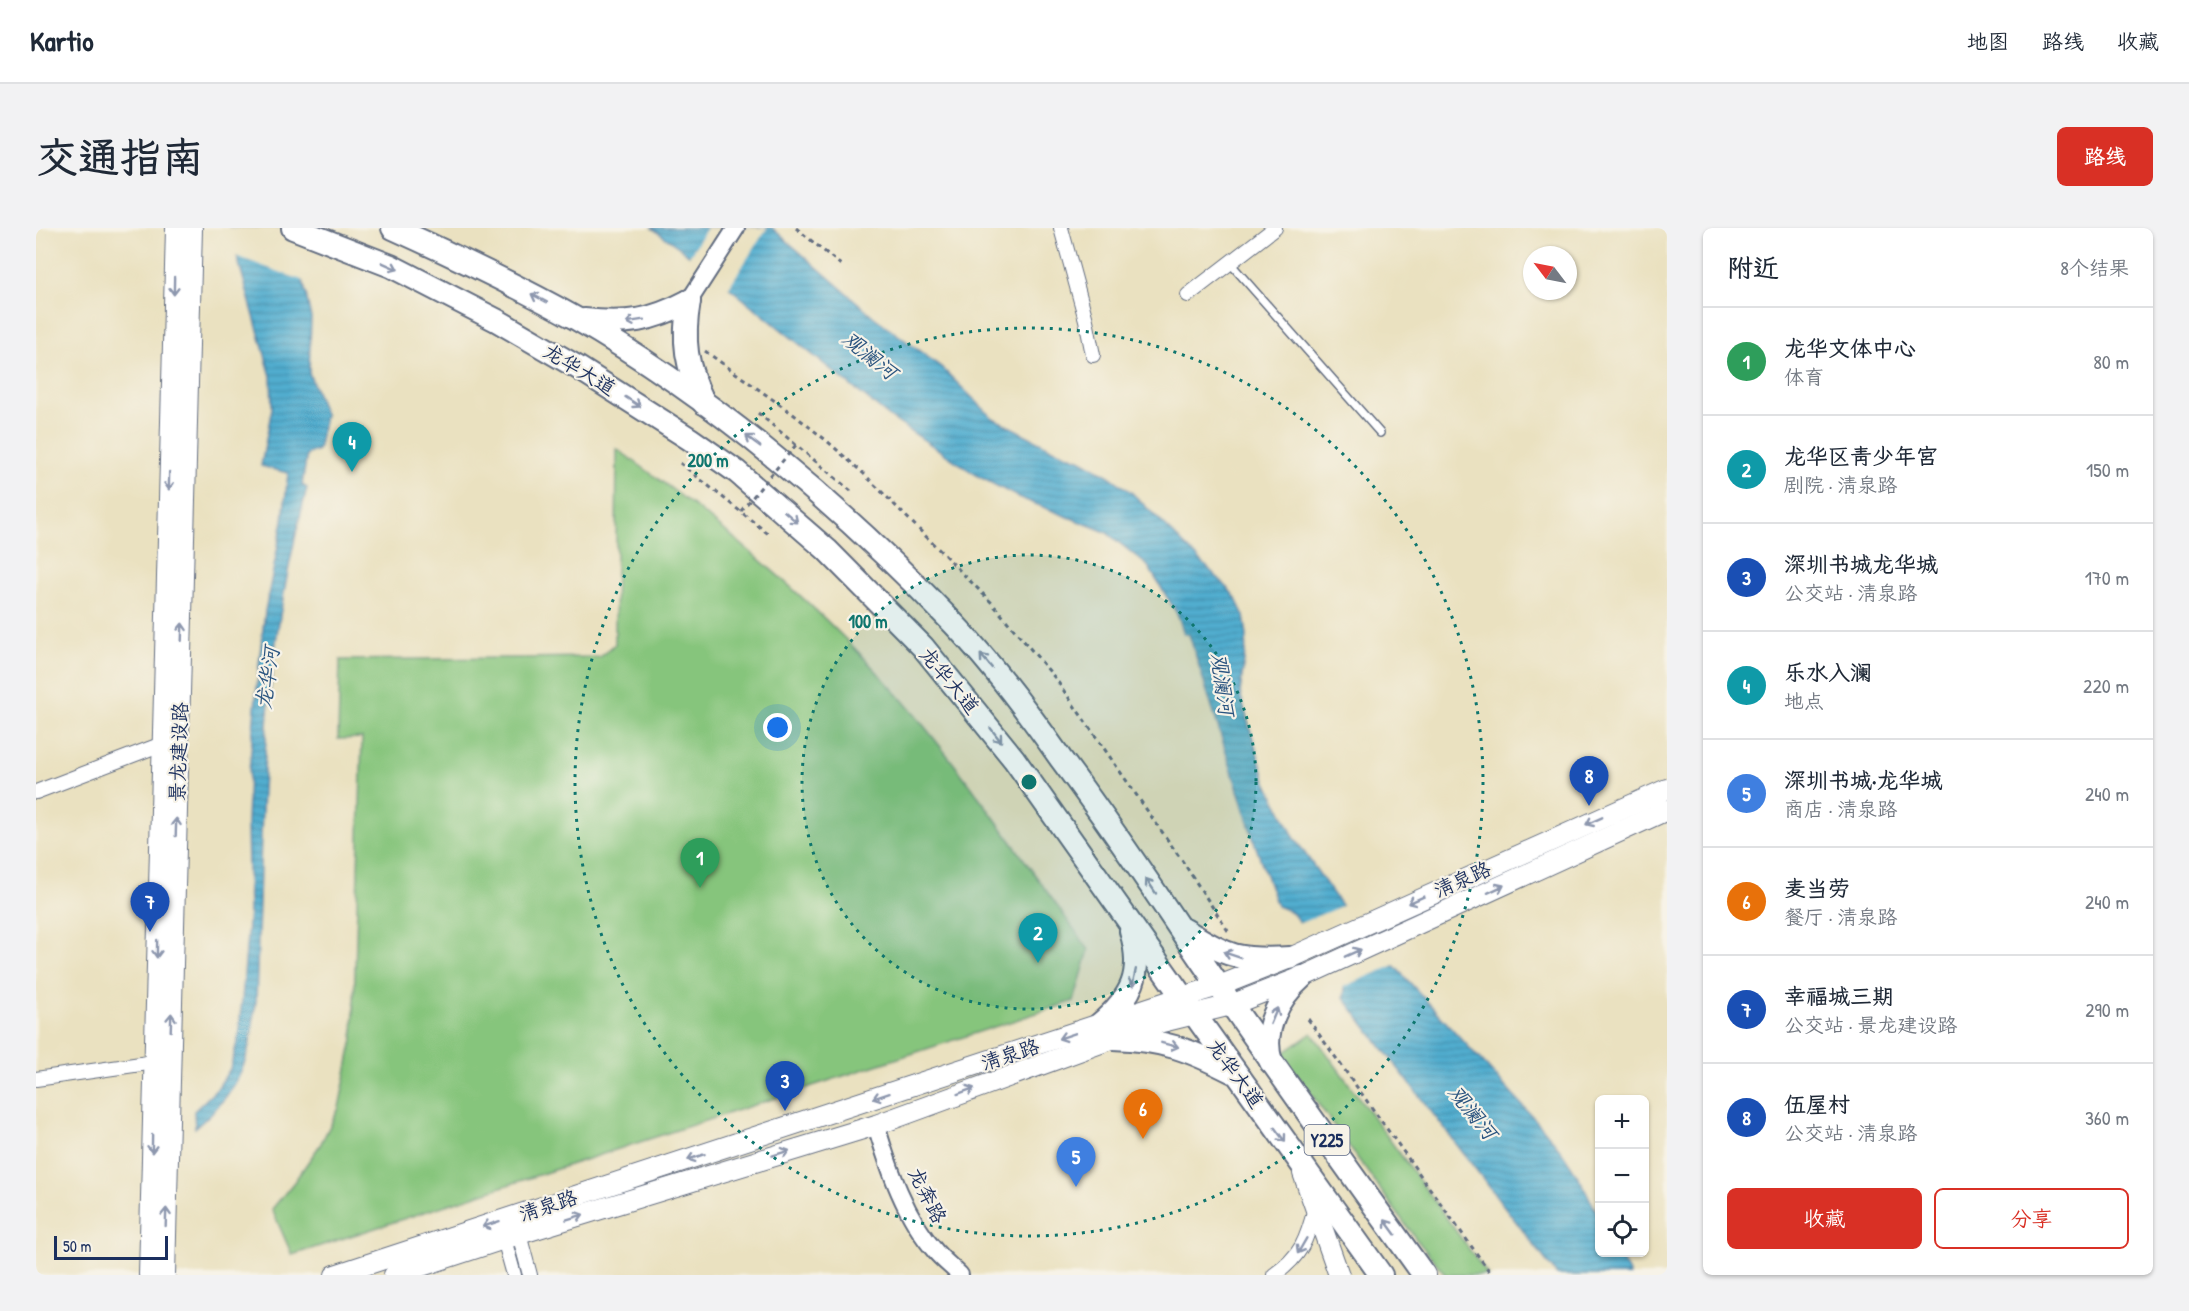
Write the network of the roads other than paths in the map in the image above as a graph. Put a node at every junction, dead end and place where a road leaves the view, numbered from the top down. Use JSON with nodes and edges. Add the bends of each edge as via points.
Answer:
{"nodes":[{"id":1,"x":176,"y":228,"type":"edge"},
{"id":2,"x":192,"y":228,"type":"edge"},
{"id":3,"x":293,"y":228,"type":"edge"},
{"id":4,"x":393,"y":228,"type":"edge"},
{"id":5,"x":736,"y":228,"type":"edge"},
{"id":6,"x":1061,"y":228,"type":"edge"},
{"id":7,"x":1275,"y":228,"type":"edge"},
{"id":8,"x":1230,"y":263,"type":"junction"},
{"id":9,"x":1188,"y":295,"type":"dead end"},
{"id":10,"x":689,"y":301,"type":"junction"},
{"id":11,"x":578,"y":320,"type":"junction"},
{"id":12,"x":1093,"y":355,"type":"dead end"},
{"id":13,"x":704,"y":403,"type":"junction"},
{"id":14,"x":1380,"y":433,"type":"dead end"},
{"id":15,"x":162,"y":744,"type":"junction"},
{"id":16,"x":1667,"y":789,"type":"edge"},
{"id":17,"x":36,"y":792,"type":"edge"},
{"id":18,"x":1667,"y":810,"type":"edge"},
{"id":19,"x":1128,"y":921,"type":"junction"},
{"id":20,"x":1177,"y":925,"type":"junction"},
{"id":21,"x":1290,"y":958,"type":"junction"},
{"id":22,"x":1302,"y":977,"type":"junction"},
{"id":23,"x":1225,"y":996,"type":"junction"},
{"id":24,"x":1182,"y":997,"type":"junction"},
{"id":25,"x":1195,"y":1015,"type":"junction"},
{"id":26,"x":1106,"y":1031,"type":"junction"},
{"id":27,"x":162,"y":1061,"type":"junction"},
{"id":28,"x":1272,"y":1063,"type":"junction"},
{"id":29,"x":1237,"y":1074,"type":"junction"},
{"id":30,"x":36,"y":1079,"type":"edge"},
{"id":31,"x":876,"y":1125,"type":"junction"},
{"id":32,"x":1300,"y":1162,"type":"junction"},
{"id":33,"x":1315,"y":1208,"type":"junction"},
{"id":34,"x":511,"y":1236,"type":"junction"},
{"id":35,"x":1423,"y":1272,"type":"edge"},
{"id":36,"x":149,"y":1275,"type":"edge"},
{"id":37,"x":165,"y":1275,"type":"edge"},
{"id":38,"x":335,"y":1275,"type":"edge"},
{"id":39,"x":394,"y":1275,"type":"edge"},
{"id":40,"x":514,"y":1275,"type":"edge"},
{"id":41,"x":530,"y":1275,"type":"edge"},
{"id":42,"x":960,"y":1275,"type":"edge"},
{"id":43,"x":1274,"y":1275,"type":"edge"},
{"id":44,"x":1339,"y":1275,"type":"edge"},
{"id":45,"x":1381,"y":1275,"type":"edge"}],
"edges":[{"from":1,"to":15,"type":"main road","name":"景龙建设路","one_way":true},
{"from":27,"to":2,"type":"main road","name":"景龙建设路","one_way":true},
{"from":3,"to":19,"type":"main road","name":"龙华大道","one_way":true,"via":[[391,266],[498,321],[578,367],[737,472],[842,564],[923,647],[1014,759]]},
{"from":11,"to":4,"type":"main road","name":"龙华大道","one_way":true},
{"from":5,"to":10,"type":"street"},
{"from":6,"to":12,"type":"street"},
{"from":7,"to":8,"type":"street"},
{"from":8,"to":9,"type":"street"},
{"from":8,"to":14,"type":"lane"},
{"from":10,"to":11,"type":"main road","one_way":true,"via":[[657,316],[632,322]]},
{"from":10,"to":13,"type":"main road","via":[[686,357]]},
{"from":11,"to":13,"type":"main road","name":"龙华大道"},
{"from":20,"to":13,"type":"main road","name":"龙华大道","one_way":true,"via":[[1045,735],[955,625],[786,466]]},
{"from":15,"to":17,"type":"street"},
{"from":15,"to":27,"type":"main road","name":"景龙建设路","one_way":true},
{"from":16,"to":21,"type":"main road","name":"清泉路","one_way":true},
{"from":22,"to":18,"type":"main road","name":"清泉路","one_way":true},
{"from":19,"to":24,"type":"main road","name":"龙华大道"},
{"from":19,"to":26,"type":"main road","one_way":true,"via":[[1137,962],[1134,983]]},
{"from":21,"to":20,"type":"main road","one_way":true,"via":[[1257,960],[1232,956]]},
{"from":20,"to":23,"type":"main road","name":"龙华大道"},
{"from":21,"to":23,"type":"main road","name":"清泉路"},
{"from":22,"to":23,"type":"main road","name":"清泉路"},
{"from":28,"to":22,"type":"main road","one_way":true,"via":[[1267,1050],[1272,1018]]},
{"from":23,"to":24,"type":"main road","name":"清泉路"},
{"from":23,"to":25,"type":"main road","name":"清泉路"},
{"from":23,"to":28,"type":"main road","name":"龙华大道","number":"Y225"},
{"from":24,"to":25,"type":"main road","name":"龙华大道","number":"Y225"},
{"from":24,"to":26,"type":"main road","name":"清泉路"},
{"from":25,"to":26,"type":"main road","name":"清泉路"},
{"from":25,"to":29,"type":"main road","name":"龙华大道","number":"Y225"},
{"from":26,"to":29,"type":"main road","one_way":true,"via":[[1184,1048]]},
{"from":31,"to":26,"type":"main road","name":"清泉路","one_way":true},
{"from":26,"to":38,"type":"main road","name":"清泉路","one_way":true},
{"from":27,"to":30,"type":"street"},
{"from":27,"to":36,"type":"main road","name":"景龙建设路","one_way":true},
{"from":37,"to":27,"type":"main road","name":"景龙建设路","one_way":true},
{"from":35,"to":28,"type":"main road","name":"龙华大道","number":"Y225","one_way":true},
{"from":29,"to":32,"type":"main road","name":"龙华大道","number":"Y225","one_way":true},
{"from":34,"to":31,"type":"main road","name":"清泉路","one_way":true},
{"from":31,"to":42,"type":"street","name":"龙奔路","via":[[896,1182],[919,1229]]},
{"from":32,"to":33,"type":"main road"},
{"from":32,"to":45,"type":"main road","name":"龙华大道","number":"Y225"},
{"from":33,"to":43,"type":"street","one_way":true,"via":[[1301,1250]]},
{"from":33,"to":44,"type":"main road"},
{"from":34,"to":39,"type":"main road","name":"清泉路"},
{"from":34,"to":40,"type":"street"},
{"from":34,"to":41,"type":"street"}]}
